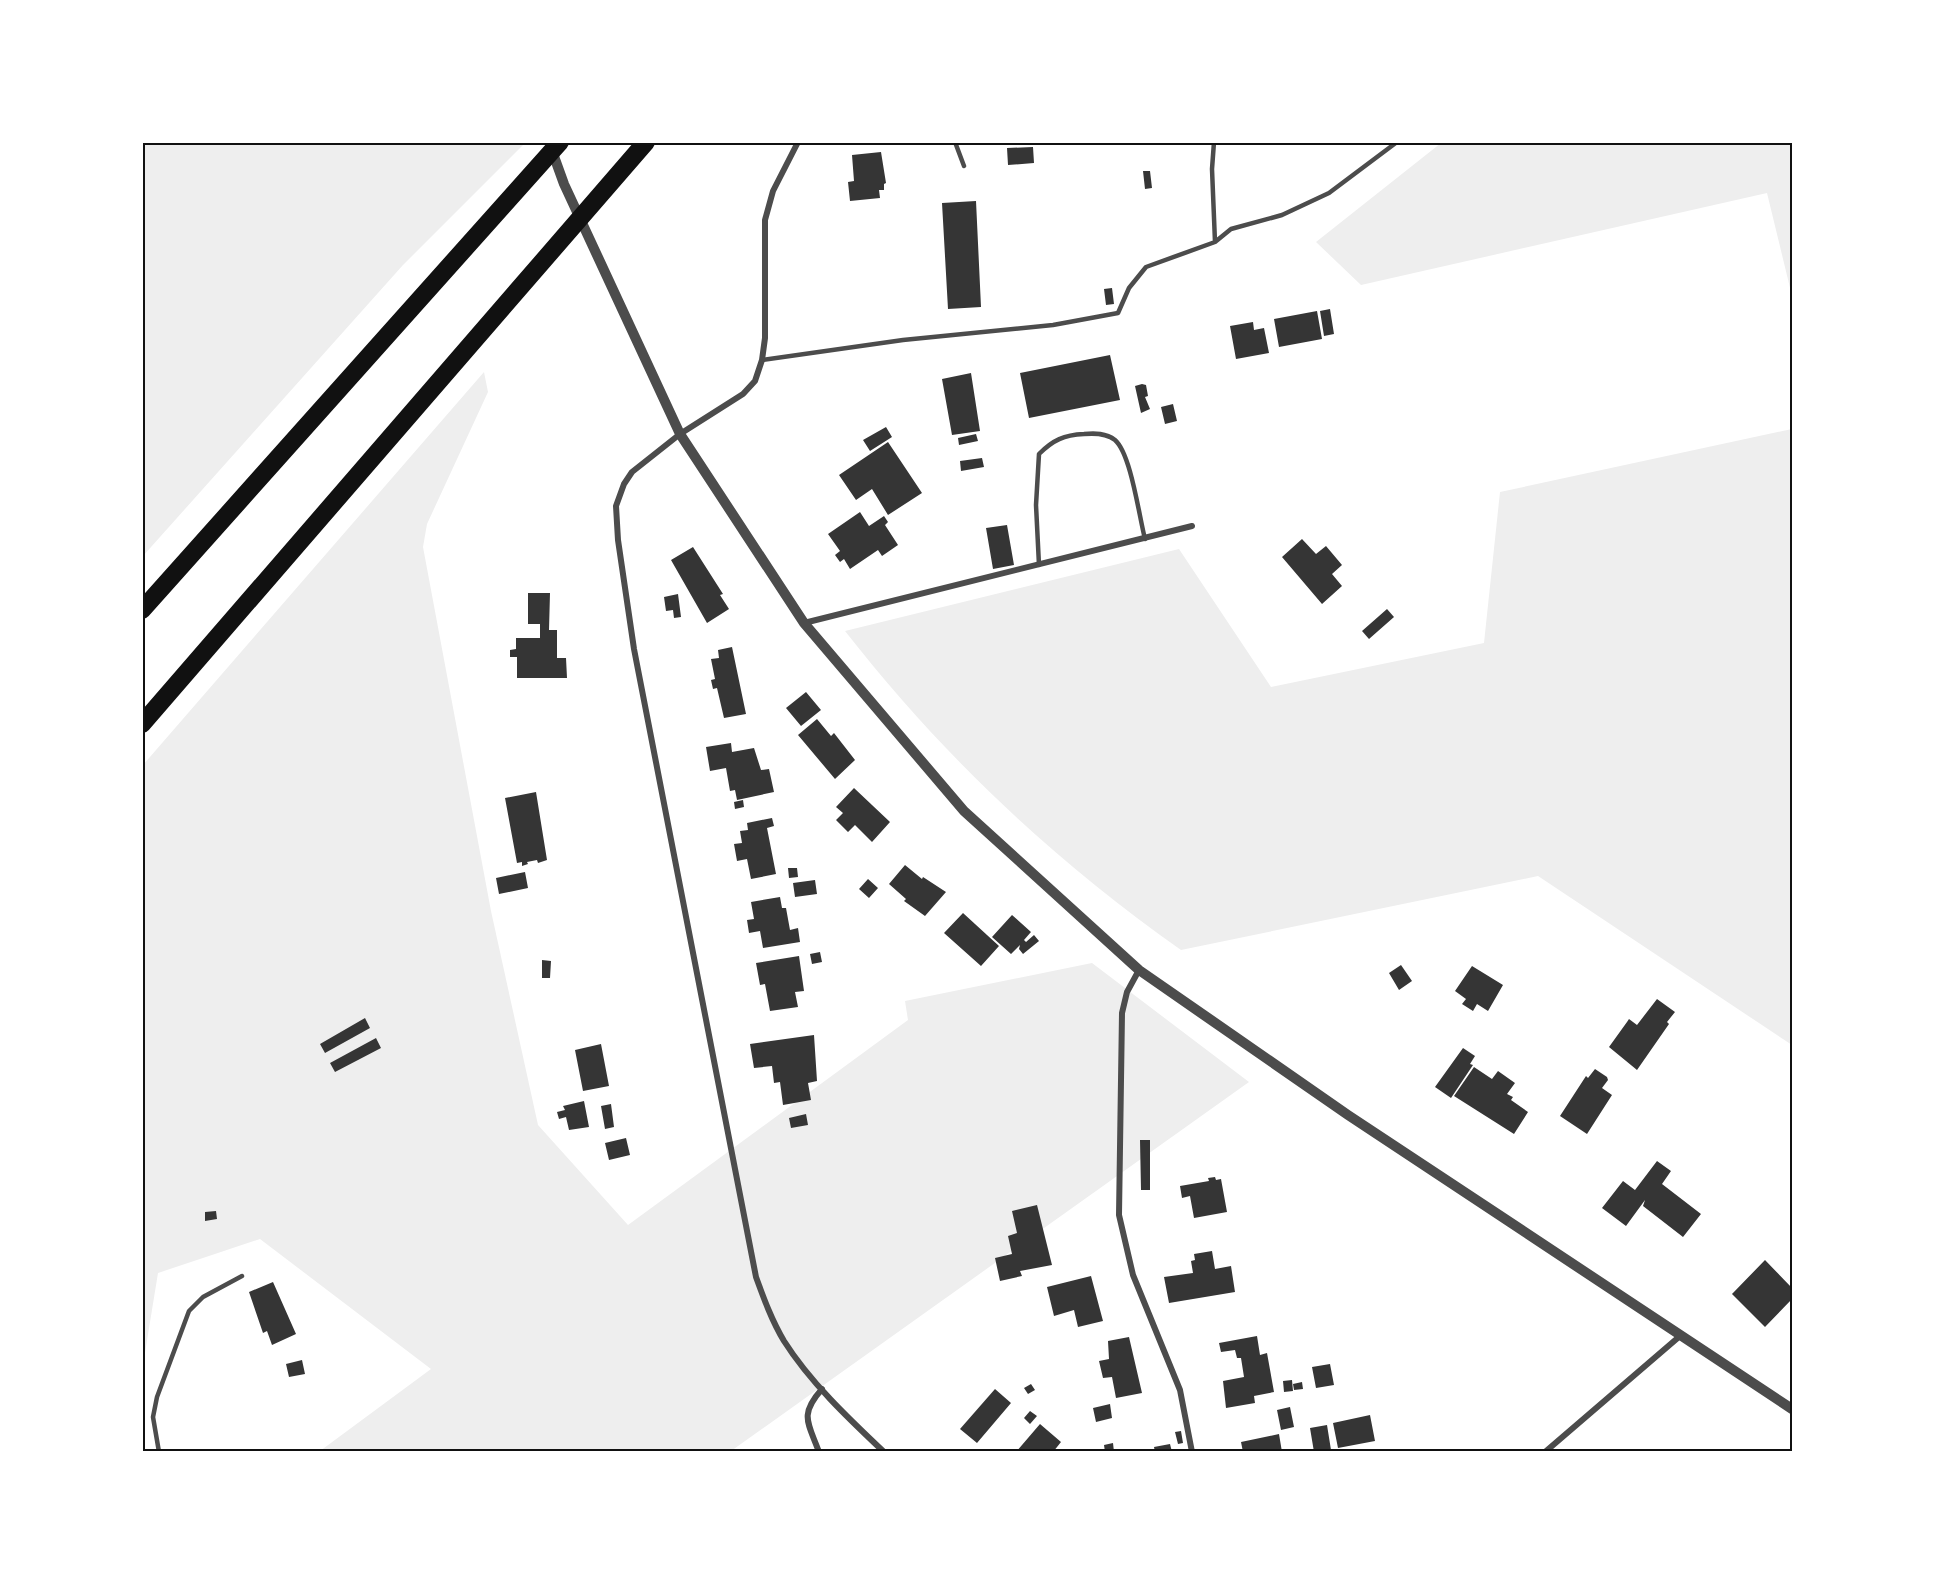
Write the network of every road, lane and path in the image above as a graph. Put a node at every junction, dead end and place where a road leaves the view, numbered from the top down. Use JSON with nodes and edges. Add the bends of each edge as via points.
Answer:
{"nodes":[{"id":1,"x":549,"y":142,"type":"edge"},
{"id":2,"x":560,"y":142,"type":"edge"},
{"id":3,"x":646,"y":142,"type":"edge"},
{"id":4,"x":798,"y":142,"type":"edge"},
{"id":5,"x":955,"y":142,"type":"edge"},
{"id":6,"x":1214,"y":142,"type":"edge"},
{"id":7,"x":1397,"y":142,"type":"edge"},
{"id":8,"x":964,"y":166,"type":"dead end"},
{"id":9,"x":1215,"y":242,"type":"junction"},
{"id":10,"x":762,"y":360,"type":"junction"},
{"id":11,"x":680,"y":434,"type":"junction"},
{"id":12,"x":1192,"y":526,"type":"dead end"},
{"id":13,"x":1144,"y":538,"type":"junction"},
{"id":14,"x":1039,"y":565,"type":"junction"},
{"id":15,"x":142,"y":610,"type":"edge"},
{"id":16,"x":804,"y":623,"type":"junction"},
{"id":17,"x":142,"y":724,"type":"edge"},
{"id":18,"x":1139,"y":970,"type":"junction"},
{"id":19,"x":242,"y":1276,"type":"dead end"},
{"id":20,"x":1680,"y":1336,"type":"junction"},
{"id":21,"x":822,"y":1389,"type":"junction"},
{"id":22,"x":1792,"y":1409,"type":"edge"},
{"id":23,"x":159,"y":1452,"type":"edge"},
{"id":24,"x":819,"y":1452,"type":"edge"},
{"id":25,"x":884,"y":1452,"type":"edge"},
{"id":26,"x":1192,"y":1452,"type":"edge"},
{"id":27,"x":1545,"y":1452,"type":"edge"}],
"edges":[{"from":1,"to":11,"type":"street","via":[[564,184]]},
{"from":2,"to":15,"type":"highway"},
{"from":3,"to":17,"type":"highway"},
{"from":4,"to":10,"type":"street","via":[[772,190],[765,220]]},
{"from":5,"to":8,"type":"lane"},
{"from":6,"to":9,"type":"lane"},
{"from":7,"to":9,"type":"lane","via":[[1329,193],[1282,215],[1231,230]]},
{"from":9,"to":10,"type":"lane","via":[[1146,267],[1129,288],[1118,313]]},
{"from":10,"to":11,"type":"street","via":[[754,381],[743,394]]},
{"from":11,"to":16,"type":"street"},
{"from":11,"to":21,"type":"street","via":[[632,472],[618,495],[616,519],[624,586],[756,1277],[783,1340]]},
{"from":12,"to":13,"type":"street"},
{"from":13,"to":14,"type":"street"},
{"from":13,"to":14,"type":"lane","via":[[1125,457],[1115,441],[1100,433],[1071,434],[1053,440],[1039,454]]},
{"from":14,"to":16,"type":"street"},
{"from":16,"to":18,"type":"street","via":[[964,811]]},
{"from":18,"to":20,"type":"street"},
{"from":18,"to":26,"type":"street","via":[[1126,992],[1122,1013],[1119,1215],[1133,1275],[1180,1390]]},
{"from":19,"to":23,"type":"lane","via":[[202,1297],[189,1311],[157,1397],[153,1417]]},
{"from":20,"to":22,"type":"street"},
{"from":20,"to":27,"type":"street"},
{"from":21,"to":24,"type":"street","via":[[809,1403],[805,1416]]},
{"from":21,"to":25,"type":"street"}]}
